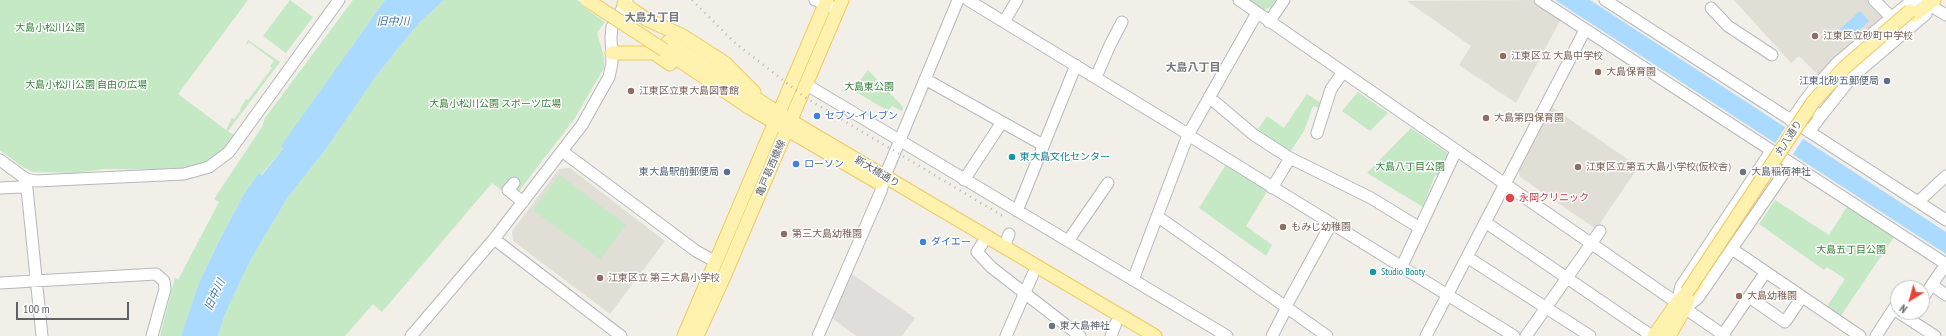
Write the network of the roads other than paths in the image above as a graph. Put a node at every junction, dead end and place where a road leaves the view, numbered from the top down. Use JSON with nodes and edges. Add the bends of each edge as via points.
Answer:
{"nodes":[{"id":1,"x":339,"y":0,"type":"edge"},
{"id":2,"x":587,"y":0,"type":"edge"},
{"id":3,"x":602,"y":0,"type":"edge"},
{"id":4,"x":958,"y":0,"type":"edge"},
{"id":5,"x":968,"y":0,"type":"edge"},
{"id":6,"x":1017,"y":0,"type":"edge"},
{"id":7,"x":1238,"y":0,"type":"edge"},
{"id":8,"x":1284,"y":0,"type":"edge"},
{"id":9,"x":1540,"y":0,"type":"edge"},
{"id":10,"x":1605,"y":0,"type":"edge"},
{"id":11,"x":1874,"y":0,"type":"edge"},
{"id":12,"x":1925,"y":1,"type":"edge"},
{"id":13,"x":626,"y":2,"type":"edge"},
{"id":14,"x":822,"y":2,"type":"edge"},
{"id":15,"x":840,"y":5,"type":"edge"},
{"id":16,"x":1711,"y":8,"type":"dead end"},
{"id":17,"x":1257,"y":13,"type":"junction"},
{"id":18,"x":1946,"y":15,"type":"edge"},
{"id":19,"x":1890,"y":18,"type":"junction"},
{"id":20,"x":1004,"y":22,"type":"junction"},
{"id":21,"x":1122,"y":22,"type":"dead end"},
{"id":22,"x":1269,"y":22,"type":"junction"},
{"id":23,"x":1585,"y":30,"type":"junction"},
{"id":24,"x":666,"y":46,"type":"junction"},
{"id":25,"x":612,"y":53,"type":"junction"},
{"id":26,"x":1772,"y":55,"type":"dead end"},
{"id":27,"x":1076,"y":66,"type":"junction"},
{"id":28,"x":1343,"y":72,"type":"junction"},
{"id":29,"x":1096,"y":77,"type":"junction"},
{"id":30,"x":925,"y":79,"type":"junction"},
{"id":31,"x":807,"y":85,"type":"junction"},
{"id":32,"x":1209,"y":97,"type":"junction"},
{"id":33,"x":1803,"y":103,"type":"junction"},
{"id":34,"x":756,"y":105,"type":"junction"},
{"id":35,"x":1820,"y":116,"type":"junction"},
{"id":36,"x":777,"y":119,"type":"junction"},
{"id":37,"x":1791,"y":121,"type":"junction"},
{"id":38,"x":1002,"y":122,"type":"junction"},
{"id":39,"x":789,"y":126,"type":"junction"},
{"id":40,"x":1808,"y":132,"type":"junction"},
{"id":41,"x":1317,"y":133,"type":"dead end"},
{"id":42,"x":1188,"y":135,"type":"junction"},
{"id":43,"x":899,"y":142,"type":"junction"},
{"id":44,"x":1043,"y":146,"type":"junction"},
{"id":45,"x":562,"y":151,"type":"junction"},
{"id":46,"x":1456,"y":151,"type":"junction"},
{"id":47,"x":1771,"y":152,"type":"junction"},
{"id":48,"x":1290,"y":158,"type":"junction"},
{"id":49,"x":0,"y":160,"type":"edge"},
{"id":50,"x":1790,"y":164,"type":"junction"},
{"id":51,"x":1946,"y":176,"type":"edge"},
{"id":52,"x":26,"y":179,"type":"junction"},
{"id":53,"x":964,"y":180,"type":"junction"},
{"id":54,"x":884,"y":181,"type":"junction"},
{"id":55,"x":514,"y":183,"type":"dead end"},
{"id":56,"x":1108,"y":183,"type":"dead end"},
{"id":57,"x":1504,"y":184,"type":"junction"},
{"id":58,"x":0,"y":188,"type":"edge"},
{"id":59,"x":1272,"y":188,"type":"junction"},
{"id":60,"x":523,"y":202,"type":"junction"},
{"id":61,"x":1918,"y":202,"type":"junction"},
{"id":62,"x":1017,"y":211,"type":"junction"},
{"id":63,"x":1157,"y":216,"type":"junction"},
{"id":64,"x":1946,"y":220,"type":"edge"},
{"id":65,"x":1485,"y":222,"type":"junction"},
{"id":66,"x":1331,"y":224,"type":"junction"},
{"id":67,"x":1420,"y":228,"type":"junction"},
{"id":68,"x":1600,"y":231,"type":"dead end"},
{"id":69,"x":1009,"y":234,"type":"dead end"},
{"id":70,"x":494,"y":239,"type":"junction"},
{"id":71,"x":1068,"y":241,"type":"junction"},
{"id":72,"x":982,"y":244,"type":"junction"},
{"id":73,"x":1591,"y":244,"type":"junction"},
{"id":74,"x":1004,"y":247,"type":"junction"},
{"id":75,"x":1732,"y":249,"type":"junction"},
{"id":76,"x":1467,"y":257,"type":"junction"},
{"id":77,"x":716,"y":262,"type":"junction"},
{"id":78,"x":1946,"y":264,"type":"edge"},
{"id":79,"x":1401,"y":268,"type":"junction"},
{"id":80,"x":1765,"y":273,"type":"junction"},
{"id":81,"x":1033,"y":274,"type":"junction"},
{"id":82,"x":1567,"y":278,"type":"junction"},
{"id":83,"x":1133,"y":280,"type":"junction"},
{"id":84,"x":36,"y":281,"type":"junction"},
{"id":85,"x":0,"y":283,"type":"edge"},
{"id":86,"x":1932,"y":286,"type":"junction"},
{"id":87,"x":1930,"y":289,"type":"edge"},
{"id":88,"x":1024,"y":292,"type":"junction"},
{"id":89,"x":1946,"y":295,"type":"edge"},
{"id":90,"x":1446,"y":296,"type":"junction"},
{"id":91,"x":1748,"y":297,"type":"junction"},
{"id":92,"x":1802,"y":297,"type":"junction"},
{"id":93,"x":1681,"y":305,"type":"junction"},
{"id":94,"x":1286,"y":307,"type":"junction"},
{"id":95,"x":1546,"y":308,"type":"junction"},
{"id":96,"x":1890,"y":318,"type":"edge"},
{"id":97,"x":1912,"y":320,"type":"edge"},
{"id":98,"x":1116,"y":323,"type":"junction"},
{"id":99,"x":1276,"y":334,"type":"edge"},
{"id":100,"x":1429,"y":335,"type":"edge"},
{"id":101,"x":42,"y":336,"type":"edge"},
{"id":102,"x":152,"y":336,"type":"edge"},
{"id":103,"x":411,"y":336,"type":"edge"},
{"id":104,"x":622,"y":336,"type":"edge"},
{"id":105,"x":684,"y":336,"type":"edge"},
{"id":106,"x":697,"y":336,"type":"edge"},
{"id":107,"x":818,"y":336,"type":"edge"},
{"id":108,"x":1006,"y":336,"type":"edge"},
{"id":109,"x":1080,"y":336,"type":"edge"},
{"id":110,"x":1111,"y":336,"type":"edge"},
{"id":111,"x":1138,"y":336,"type":"edge"},
{"id":112,"x":1155,"y":336,"type":"edge"},
{"id":113,"x":1227,"y":336,"type":"edge"},
{"id":114,"x":1327,"y":336,"type":"edge"},
{"id":115,"x":1514,"y":336,"type":"edge"},
{"id":116,"x":1526,"y":336,"type":"edge"},
{"id":117,"x":1590,"y":336,"type":"edge"},
{"id":118,"x":1653,"y":336,"type":"edge"},
{"id":119,"x":1669,"y":336,"type":"edge"},
{"id":120,"x":1723,"y":336,"type":"edge"},
{"id":121,"x":1860,"y":336,"type":"edge"},
{"id":122,"x":1876,"y":336,"type":"edge"},
{"id":123,"x":1935,"y":336,"type":"edge"}],
"edges":[{"from":1,"to":52,"type":"street","via":[[230,152],[209,167],[198,172],[172,175],[36,181]]},
{"from":2,"to":24,"type":"main road","name":"新大橋通り","bridge":true},
{"from":3,"to":24,"type":"main road","name":"新大橋通り"},
{"from":4,"to":30,"type":"street"},
{"from":5,"to":20,"type":"street"},
{"from":6,"to":20,"type":"street"},
{"from":7,"to":17,"type":"street"},
{"from":8,"to":22,"type":"street"},
{"from":9,"to":23,"type":"street"},
{"from":10,"to":37,"type":"street"},
{"from":11,"to":19,"type":"street"},
{"from":12,"to":18,"type":"street"},
{"from":12,"to":19,"type":"street","via":[[1909,3]]},
{"from":12,"to":35,"type":"street","via":[[1926,14],[1852,77]]},
{"from":12,"to":93,"type":"main road","name":"丸八通り","via":[[1825,96]]},
{"from":13,"to":25,"type":"street","via":[[612,27]]},
{"from":13,"to":34,"type":"main road","via":[[646,19],[684,36],[725,63],[749,86]]},
{"from":14,"to":15,"type":"street"},
{"from":14,"to":36,"type":"main road","name":"亀戸葛西橋線"},
{"from":15,"to":31,"type":"main road","name":"亀戸葛西橋線"},
{"from":16,"to":26,"type":"street","via":[[1728,26]]},
{"from":17,"to":22,"type":"street"},
{"from":17,"to":32,"type":"street"},
{"from":19,"to":33,"type":"street","via":[[1838,62]]},
{"from":20,"to":27,"type":"street"},
{"from":21,"to":29,"type":"street"},
{"from":22,"to":28,"type":"street"},
{"from":23,"to":47,"type":"street"},
{"from":23,"to":57,"type":"street"},
{"from":24,"to":34,"type":"main road","name":"新大橋通り"},
{"from":25,"to":34,"type":"main road","via":[[654,53],[718,95]]},
{"from":25,"to":45,"type":"street","via":[[609,77],[605,86],[582,125]]},
{"from":27,"to":29,"type":"street"},
{"from":27,"to":44,"type":"street"},
{"from":28,"to":41,"type":"street","via":[[1331,89]]},
{"from":28,"to":46,"type":"street"},
{"from":29,"to":42,"type":"street"},
{"from":30,"to":38,"type":"street"},
{"from":30,"to":43,"type":"street"},
{"from":31,"to":39,"type":"main road","name":"亀戸葛西橋線"},
{"from":31,"to":43,"type":"street"},
{"from":32,"to":42,"type":"street"},
{"from":32,"to":48,"type":"street","via":[[1254,135]]},
{"from":33,"to":35,"type":"street"},
{"from":33,"to":37,"type":"street"},
{"from":34,"to":36,"type":"main road","name":"新大橋通り"},
{"from":35,"to":40,"type":"street"},
{"from":36,"to":39,"type":"main road","name":"新大橋通り"},
{"from":36,"to":77,"type":"main road","name":"亀戸葛西橋線"},
{"from":37,"to":40,"type":"street"},
{"from":38,"to":44,"type":"street"},
{"from":38,"to":53,"type":"street"},
{"from":39,"to":54,"type":"main road","name":"新大橋通り"},
{"from":39,"to":106,"type":"main road","name":"亀戸葛西橋線"},
{"from":40,"to":61,"type":"street"},
{"from":42,"to":59,"type":"street"},
{"from":42,"to":63,"type":"street"},
{"from":43,"to":53,"type":"street"},
{"from":43,"to":54,"type":"street"},
{"from":44,"to":62,"type":"street"},
{"from":45,"to":60,"type":"street"},
{"from":45,"to":77,"type":"street","via":[[696,251]]},
{"from":46,"to":57,"type":"street"},
{"from":46,"to":67,"type":"street"},
{"from":47,"to":50,"type":"street"},
{"from":47,"to":93,"type":"street","via":[[1682,286]]},
{"from":48,"to":59,"type":"street"},
{"from":48,"to":67,"type":"street","via":[[1371,198]]},
{"from":49,"to":52,"type":"street"},
{"from":50,"to":75,"type":"street"},
{"from":50,"to":78,"type":"street"},
{"from":51,"to":61,"type":"street"},
{"from":52,"to":58,"type":"street","via":[[22,187]]},
{"from":52,"to":84,"type":"street"},
{"from":53,"to":62,"type":"street"},
{"from":54,"to":72,"type":"main road","name":"新大橋通り"},
{"from":54,"to":74,"type":"main road","name":"新大橋通り"},
{"from":54,"to":107,"type":"street"},
{"from":55,"to":60,"type":"street","via":[[508,190]]},
{"from":56,"to":71,"type":"street"},
{"from":57,"to":65,"type":"street"},
{"from":57,"to":73,"type":"street"},
{"from":59,"to":66,"type":"street"},
{"from":60,"to":70,"type":"street"},
{"from":61,"to":64,"type":"street"},
{"from":62,"to":71,"type":"street"},
{"from":63,"to":83,"type":"street"},
{"from":63,"to":94,"type":"street"},
{"from":65,"to":76,"type":"street"},
{"from":65,"to":82,"type":"street"},
{"from":66,"to":79,"type":"street"},
{"from":66,"to":94,"type":"street"},
{"from":67,"to":79,"type":"street"},
{"from":68,"to":73,"type":"street"},
{"from":69,"to":74,"type":"street"},
{"from":70,"to":103,"type":"street"},
{"from":70,"to":104,"type":"street"},
{"from":71,"to":83,"type":"street"},
{"from":72,"to":81,"type":"main road","name":"新大橋通り"},
{"from":72,"to":88,"type":"street","via":[[977,252],[991,267]]},
{"from":73,"to":82,"type":"street"},
{"from":73,"to":93,"type":"street"},
{"from":74,"to":112,"type":"main road","name":"新大橋通り"},
{"from":75,"to":80,"type":"street"},
{"from":75,"to":93,"type":"street","via":[[1698,298]]},
{"from":76,"to":90,"type":"street"},
{"from":76,"to":95,"type":"street"},
{"from":77,"to":105,"type":"main road","name":"亀戸葛西橋線"},
{"from":78,"to":86,"type":"street"},
{"from":79,"to":90,"type":"street"},
{"from":80,"to":91,"type":"street"},
{"from":80,"to":92,"type":"street"},
{"from":81,"to":88,"type":"street"},
{"from":81,"to":98,"type":"main road","name":"新大橋通り"},
{"from":82,"to":95,"type":"street"},
{"from":82,"to":118,"type":"street"},
{"from":83,"to":113,"type":"street"},
{"from":84,"to":85,"type":"street"},
{"from":84,"to":101,"type":"street"},
{"from":84,"to":102,"type":"street","via":[[156,274],[164,281],[165,289]]},
{"from":86,"to":87,"type":"street"},
{"from":86,"to":89,"type":"street"},
{"from":88,"to":108,"type":"street"},
{"from":88,"to":109,"type":"street"},
{"from":90,"to":100,"type":"street"},
{"from":90,"to":115,"type":"street"},
{"from":91,"to":92,"type":"street","via":[[1784,322]]},
{"from":91,"to":120,"type":"street"},
{"from":92,"to":121,"type":"street"},
{"from":93,"to":118,"type":"main road","name":"丸八通り"},
{"from":93,"to":119,"type":"main road","name":"丸八通り"},
{"from":93,"to":120,"type":"street"},
{"from":94,"to":99,"type":"street"},
{"from":94,"to":114,"type":"street"},
{"from":95,"to":116,"type":"street"},
{"from":95,"to":117,"type":"street"},
{"from":96,"to":122,"type":"street"},
{"from":97,"to":123,"type":"street"},
{"from":98,"to":110,"type":"street"},
{"from":98,"to":111,"type":"main road","name":"新大橋通り"}]}
